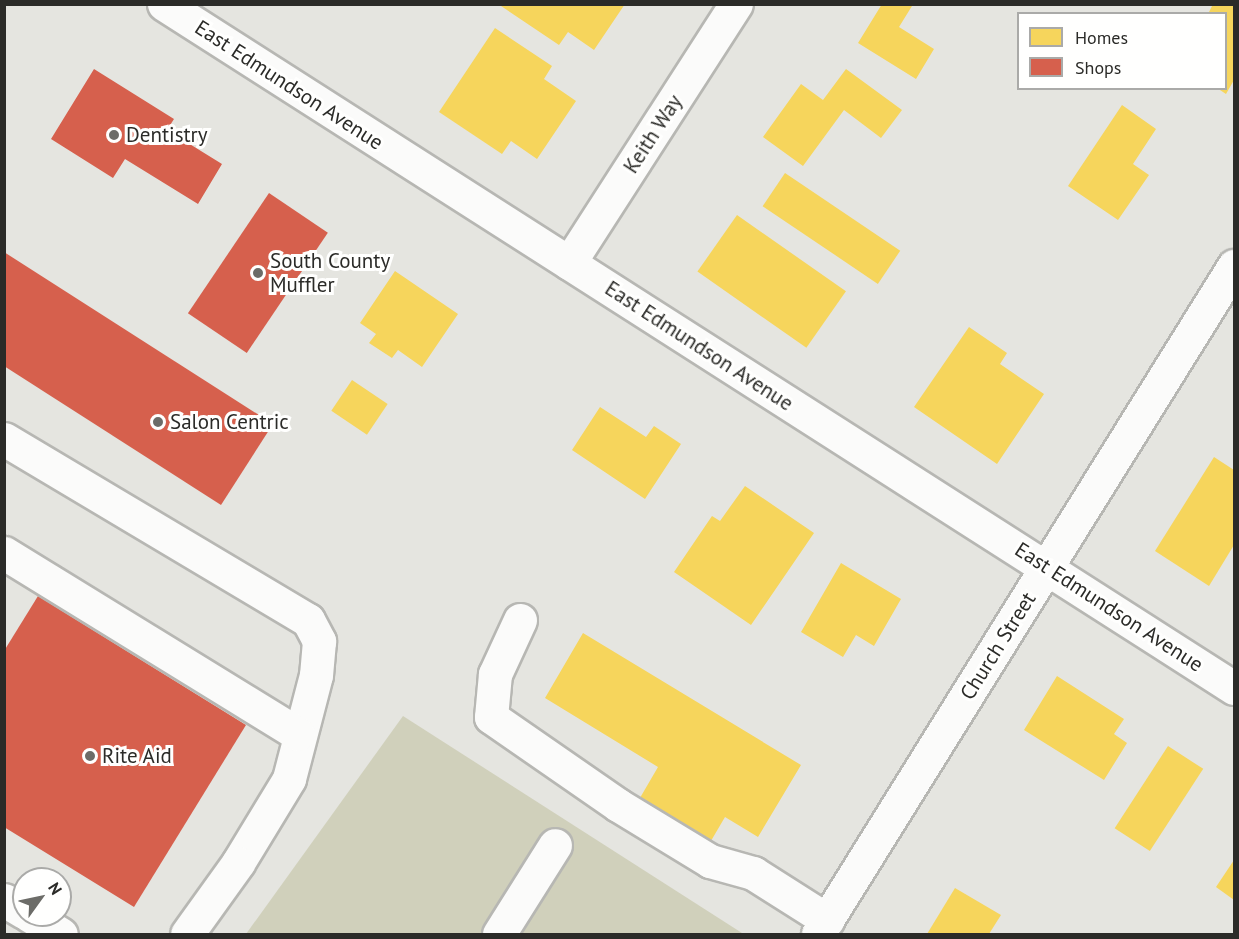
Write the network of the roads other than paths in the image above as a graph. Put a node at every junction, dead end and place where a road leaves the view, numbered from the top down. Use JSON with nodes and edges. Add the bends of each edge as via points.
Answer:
{"nodes":[{"id":1,"x":164,"y":4,"type":"edge"},
{"id":2,"x":736,"y":4,"type":"edge"},
{"id":3,"x":570,"y":263,"type":"junction"},
{"id":4,"x":1234,"y":266,"type":"edge"},
{"id":5,"x":4,"y":439,"type":"edge"},
{"id":6,"x":4,"y":553,"type":"edge"},
{"id":7,"x":1047,"y":568,"type":"junction"},
{"id":8,"x":520,"y":620,"type":"dead end"},
{"id":9,"x":1234,"y":688,"type":"edge"},
{"id":10,"x":298,"y":734,"type":"junction"},
{"id":11,"x":555,"y":845,"type":"dead end"},
{"id":12,"x":822,"y":927,"type":"edge"},
{"id":13,"x":187,"y":934,"type":"edge"},
{"id":14,"x":499,"y":934,"type":"edge"}],
"edges":[{"from":1,"to":3,"type":"street","name":"East Edmundson Avenue"},
{"from":2,"to":3,"type":"street","name":"Keith Way"},
{"from":3,"to":7,"type":"street","name":"East Edmundson Avenue"},
{"from":4,"to":7,"type":"street","name":"Church Street"},
{"from":5,"to":10,"type":"street","via":[[308,620],[319,641],[316,675]]},
{"from":6,"to":10,"type":"street"},
{"from":7,"to":9,"type":"street","name":"East Edmundson Avenue"},
{"from":7,"to":12,"type":"street","name":"Church Street"},
{"from":8,"to":12,"type":"street","via":[[495,674],[492,717],[618,805],[710,861],[753,873]]},
{"from":10,"to":13,"type":"street","via":[[289,779],[238,863]]},
{"from":11,"to":14,"type":"street"}]}
